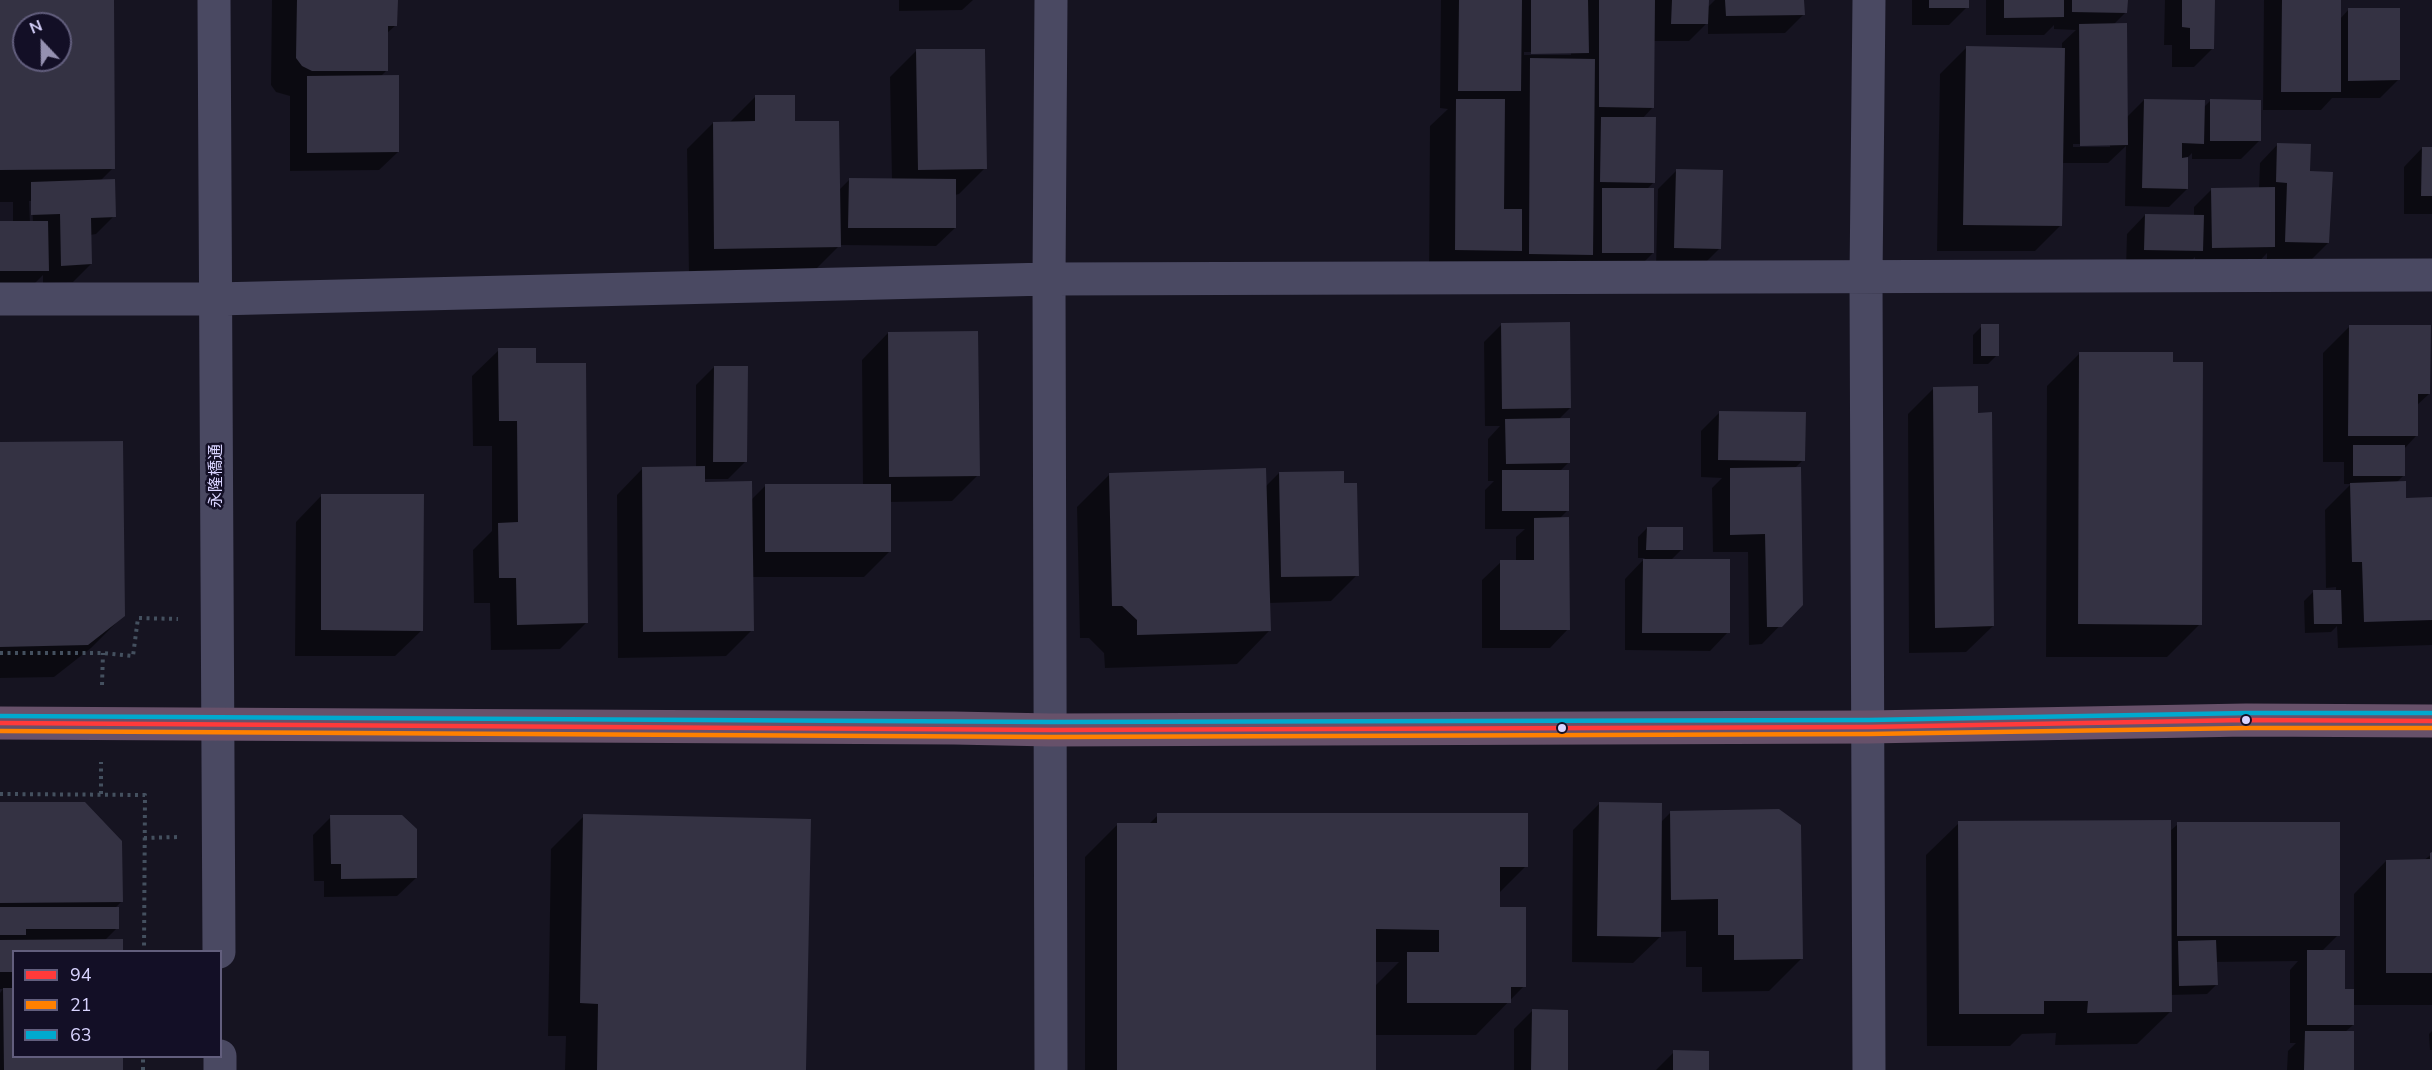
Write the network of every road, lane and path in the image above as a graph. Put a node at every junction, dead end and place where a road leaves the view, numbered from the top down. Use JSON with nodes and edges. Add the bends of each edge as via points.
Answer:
{"nodes":[{"id":1,"x":214,"y":0,"type":"edge"},
{"id":2,"x":1051,"y":0,"type":"edge"},
{"id":3,"x":1869,"y":0,"type":"edge"},
{"id":4,"x":2432,"y":276,"type":"edge"},
{"id":5,"x":1866,"y":277,"type":"junction"},
{"id":6,"x":1049,"y":279,"type":"junction"},
{"id":7,"x":0,"y":299,"type":"edge"},
{"id":8,"x":216,"y":299,"type":"junction"},
{"id":9,"x":218,"y":620,"type":"junction"},
{"id":10,"x":0,"y":652,"type":"edge"},
{"id":11,"x":2432,"y":721,"type":"edge"},
{"id":12,"x":0,"y":723,"type":"edge"},
{"id":13,"x":219,"y":724,"type":"junction"},
{"id":14,"x":1869,"y":727,"type":"junction"},
{"id":15,"x":1052,"y":730,"type":"junction"},
{"id":16,"x":0,"y":794,"type":"edge"},
{"id":17,"x":144,"y":950,"type":"edge"},
{"id":18,"x":219,"y":950,"type":"edge"},
{"id":19,"x":1051,"y":1070,"type":"edge"},
{"id":20,"x":1869,"y":1070,"type":"edge"}],
"edges":[{"from":1,"to":8,"type":"street","name":"永隆橋通"},
{"from":2,"to":6,"type":"street"},
{"from":3,"to":5,"type":"street"},
{"from":4,"to":5,"type":"street"},
{"from":5,"to":6,"type":"street"},
{"from":5,"to":14,"type":"street"},
{"from":6,"to":8,"type":"street"},
{"from":6,"to":15,"type":"street"},
{"from":7,"to":8,"type":"street"},
{"from":8,"to":9,"type":"street","name":"永隆橋通"},
{"from":9,"to":10,"type":"path","via":[[138,618],[134,656]]},
{"from":9,"to":13,"type":"street","name":"永隆橋通"},
{"from":11,"to":14,"type":"highway"},
{"from":12,"to":13,"type":"highway"},
{"from":13,"to":15,"type":"highway"},
{"from":13,"to":18,"type":"street","name":"永隆橋通"},
{"from":14,"to":15,"type":"highway"},
{"from":14,"to":20,"type":"street"},
{"from":15,"to":19,"type":"street"},
{"from":16,"to":17,"type":"path","via":[[145,795]]}]}
